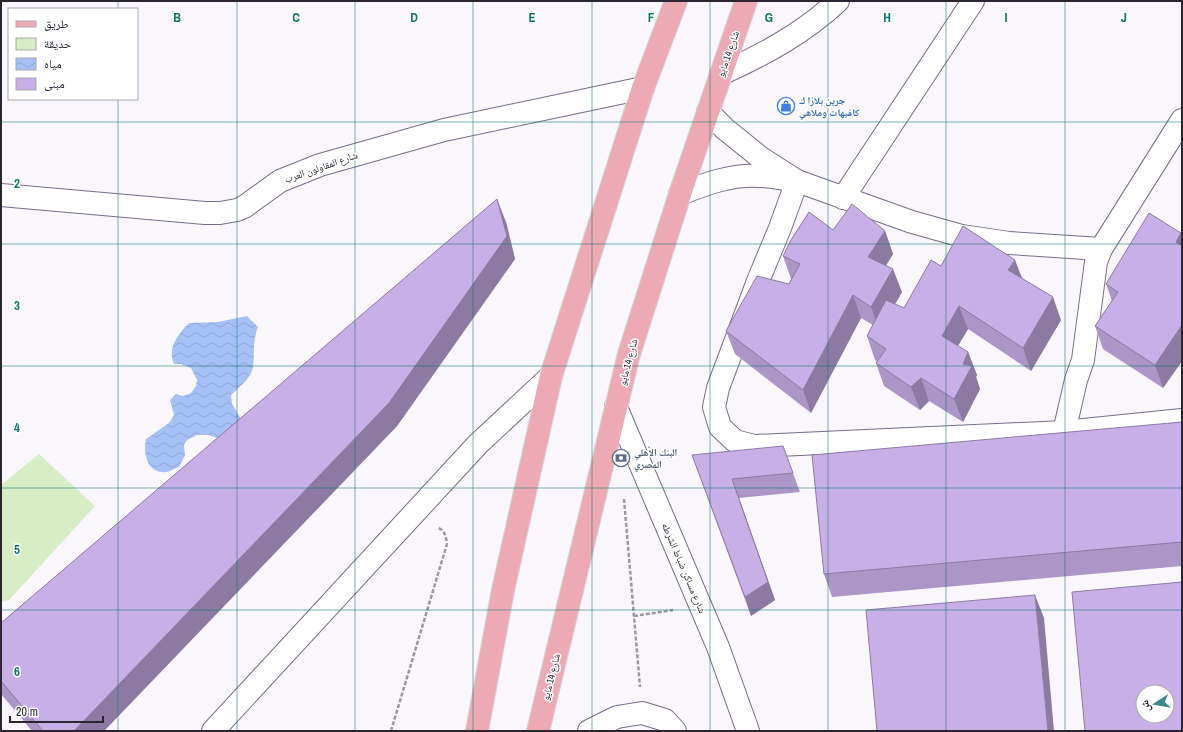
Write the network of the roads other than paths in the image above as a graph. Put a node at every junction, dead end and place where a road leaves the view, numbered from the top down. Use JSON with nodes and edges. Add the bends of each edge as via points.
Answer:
{"nodes":[{"id":1,"x":676,"y":1,"type":"edge"},
{"id":2,"x":746,"y":1,"type":"edge"},
{"id":3,"x":838,"y":1,"type":"edge"},
{"id":4,"x":973,"y":1,"type":"edge"},
{"id":5,"x":721,"y":74,"type":"junction"},
{"id":6,"x":643,"y":88,"type":"junction"},
{"id":7,"x":708,"y":112,"type":"junction"},
{"id":8,"x":1182,"y":120,"type":"edge"},
{"id":9,"x":798,"y":180,"type":"junction"},
{"id":10,"x":680,"y":194,"type":"junction"},
{"id":11,"x":1,"y":195,"type":"edge"},
{"id":12,"x":843,"y":198,"type":"junction"},
{"id":13,"x":1101,"y":249,"type":"junction"},
{"id":14,"x":551,"y":376,"type":"junction"},
{"id":15,"x":616,"y":407,"type":"junction"},
{"id":16,"x":1182,"y":420,"type":"edge"},
{"id":17,"x":1064,"y":432,"type":"junction"},
{"id":18,"x":223,"y":729,"type":"edge"},
{"id":19,"x":477,"y":731,"type":"edge"},
{"id":20,"x":538,"y":731,"type":"edge"},
{"id":21,"x":590,"y":731,"type":"edge"},
{"id":22,"x":676,"y":731,"type":"edge"},
{"id":23,"x":748,"y":731,"type":"edge"}],
"edges":[{"from":1,"to":6,"type":"main road"},
{"from":2,"to":5,"type":"main road","name":"شارع 14 مايو"},
{"from":3,"to":5,"type":"street","via":[[807,27],[779,45]]},
{"from":4,"to":12,"type":"street"},
{"from":5,"to":7,"type":"main road","name":"شارع 14 مايو"},
{"from":6,"to":11,"type":"street","name":"شارع المقاولون العرب","via":[[444,130],[320,165],[280,181],[244,207],[220,213]]},
{"from":6,"to":14,"type":"main road"},
{"from":7,"to":9,"type":"street","via":[[761,158]]},
{"from":7,"to":10,"type":"main road","name":"شارع 14 مايو"},
{"from":8,"to":13,"type":"street"},
{"from":9,"to":10,"type":"street","via":[[758,175],[731,178],[705,184]]},
{"from":9,"to":12,"type":"street"},
{"from":9,"to":17,"type":"street","via":[[718,388],[714,407],[720,427],[735,441],[754,446]]},
{"from":10,"to":15,"type":"main road","name":"شارع 14 مايو","via":[[629,354]]},
{"from":12,"to":13,"type":"street","via":[[962,236],[1009,243]]},
{"from":13,"to":17,"type":"street","via":[[1096,262],[1083,360]]},
{"from":14,"to":18,"type":"street","via":[[478,444]]},
{"from":14,"to":19,"type":"main road","via":[[503,590]]},
{"from":15,"to":20,"type":"main road","name":"شارع 14 مايو"},
{"from":15,"to":23,"type":"street","name":"شارع مساكن ضباط الشرطه","via":[[718,647]]},
{"from":16,"to":17,"type":"street"},
{"from":21,"to":22,"type":"street","via":[[617,717],[642,713],[665,720]]}]}
